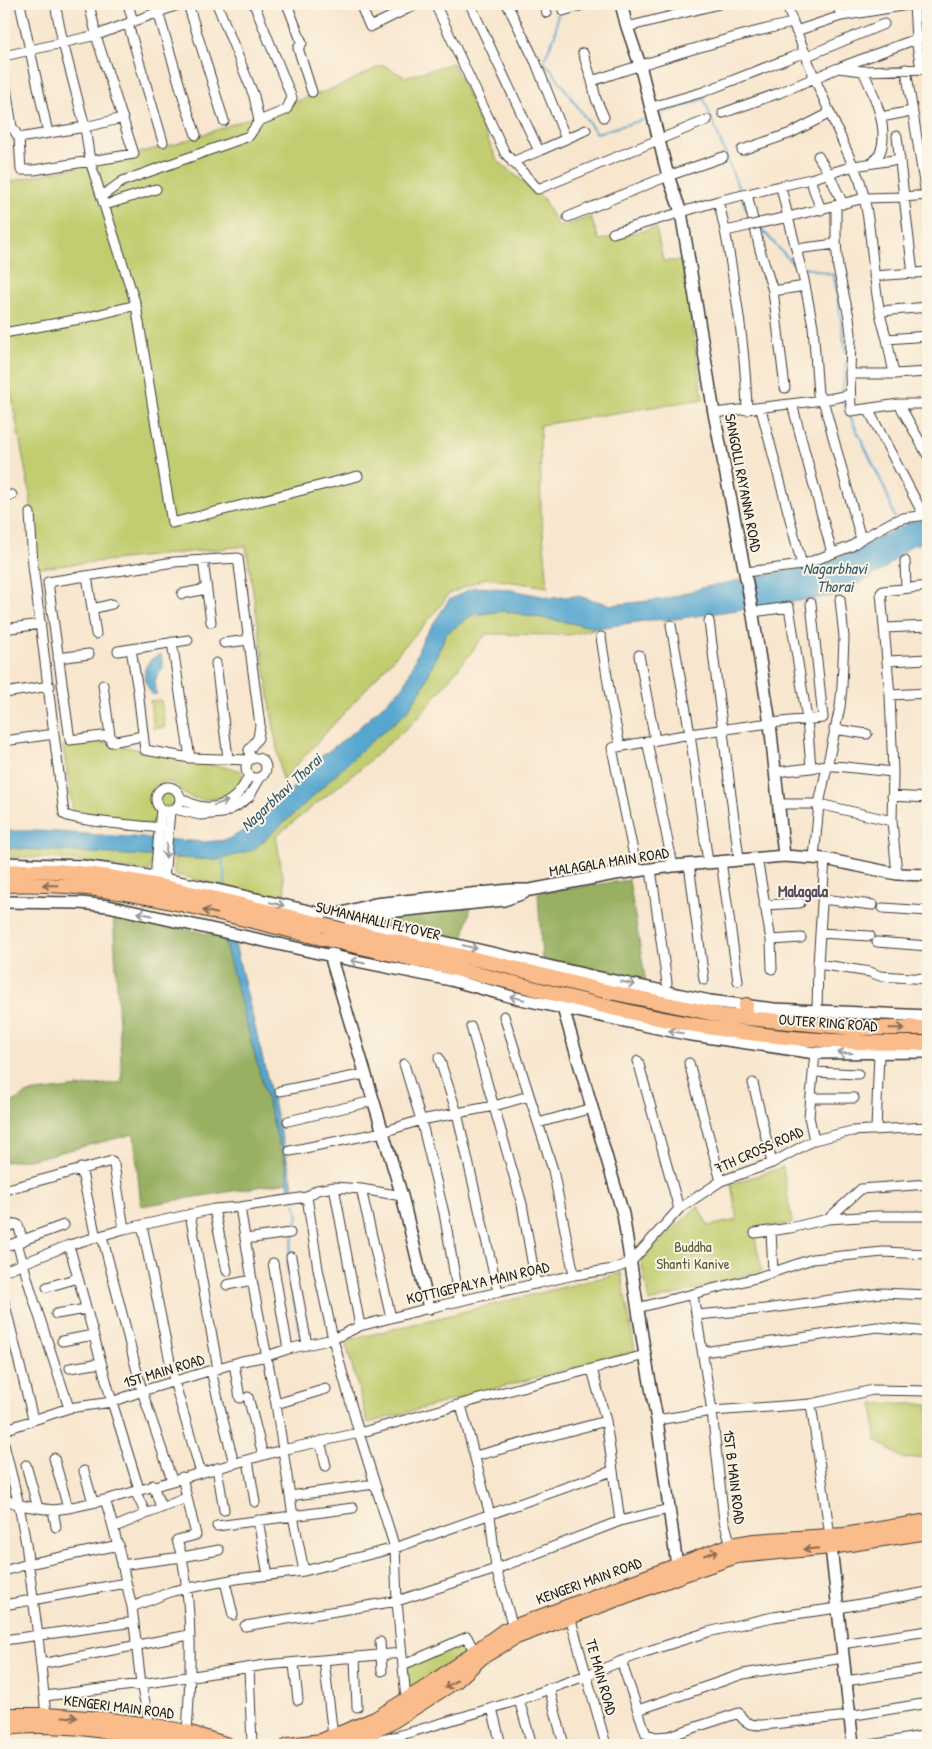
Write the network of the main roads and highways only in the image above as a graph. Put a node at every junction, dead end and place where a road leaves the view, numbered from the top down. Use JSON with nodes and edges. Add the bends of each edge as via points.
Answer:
{"nodes":[{"id":1,"x":4,"y":872,"type":"edge"},
{"id":2,"x":4,"y":885,"type":"edge"},
{"id":3,"x":325,"y":932,"type":"junction"},
{"id":4,"x":343,"y":937,"type":"junction"},
{"id":5,"x":745,"y":1011,"type":"joint"},
{"id":6,"x":928,"y":1028,"type":"edge"},
{"id":7,"x":725,"y":1034,"type":"joint"},
{"id":8,"x":928,"y":1043,"type":"edge"},
{"id":9,"x":928,"y":1521,"type":"edge"},
{"id":10,"x":928,"y":1532,"type":"edge"},
{"id":11,"x":830,"y":1542,"type":"junction"},
{"id":12,"x":569,"y":1612,"type":"junction"},
{"id":13,"x":4,"y":1715,"type":"edge"},
{"id":14,"x":4,"y":1728,"type":"edge"},
{"id":15,"x":187,"y":1739,"type":"edge"},
{"id":16,"x":337,"y":1741,"type":"edge"},
{"id":17,"x":363,"y":1742,"type":"edge"},
{"id":18,"x":228,"y":1745,"type":"edge"},
{"id":19,"x":288,"y":1745,"type":"edge"}],
"edges":[{"from":1,"to":3,"type":"main road","name":"SUMANAHALLI FLYOVER","via":[[56,871],[122,880],[178,891]]},
{"from":3,"to":2,"type":"main road","name":"SUMANAHALLI FLYOVER","one_way":true,"via":[[86,887]]},
{"from":3,"to":4,"type":"main road","name":"SUMANAHALLI FLYOVER","bridge":true},
{"from":4,"to":5,"type":"main road","name":"SUMANAHALLI FLYOVER","via":[[502,965],[644,1000]]},
{"from":4,"to":7,"type":"main road","name":"SUMANAHALLI FLYOVER"},
{"from":5,"to":6,"type":"main road","name":"OUTER RING ROAD","one_way":true,"via":[[854,1028]]},
{"from":7,"to":8,"type":"main road","name":"OUTER RING ROAD","via":[[855,1043]]},
{"from":9,"to":11,"type":"main road","name":"KENGERI MAIN ROAD"},
{"from":10,"to":11,"type":"main road","name":"KENGERI MAIN ROAD"},
{"from":11,"to":12,"type":"main road","name":"KENGERI MAIN ROAD","one_way":true,"via":[[737,1556]]},
{"from":12,"to":11,"type":"main road","name":"KENGERI MAIN ROAD","one_way":true,"via":[[731,1545],[754,1541]]},
{"from":12,"to":16,"type":"main road","name":"KENGERI MAIN ROAD","via":[[505,1630],[428,1686]]},
{"from":12,"to":17,"type":"main road","name":"KENGERI MAIN ROAD","one_way":true,"via":[[481,1658],[456,1682]]},
{"from":13,"to":15,"type":"main road","name":"KENGERI MAIN ROAD","one_way":true,"via":[[46,1715],[150,1725]]},
{"from":14,"to":15,"type":"main road","name":"KENGERI MAIN ROAD","via":[[59,1727]]},
{"from":15,"to":18,"type":"main road","name":"KENGERI MAIN ROAD"},
{"from":16,"to":17,"type":"main road","name":"KENGERI MAIN ROAD"},
{"from":16,"to":19,"type":"main road","name":"KENGERI MAIN ROAD"}]}
